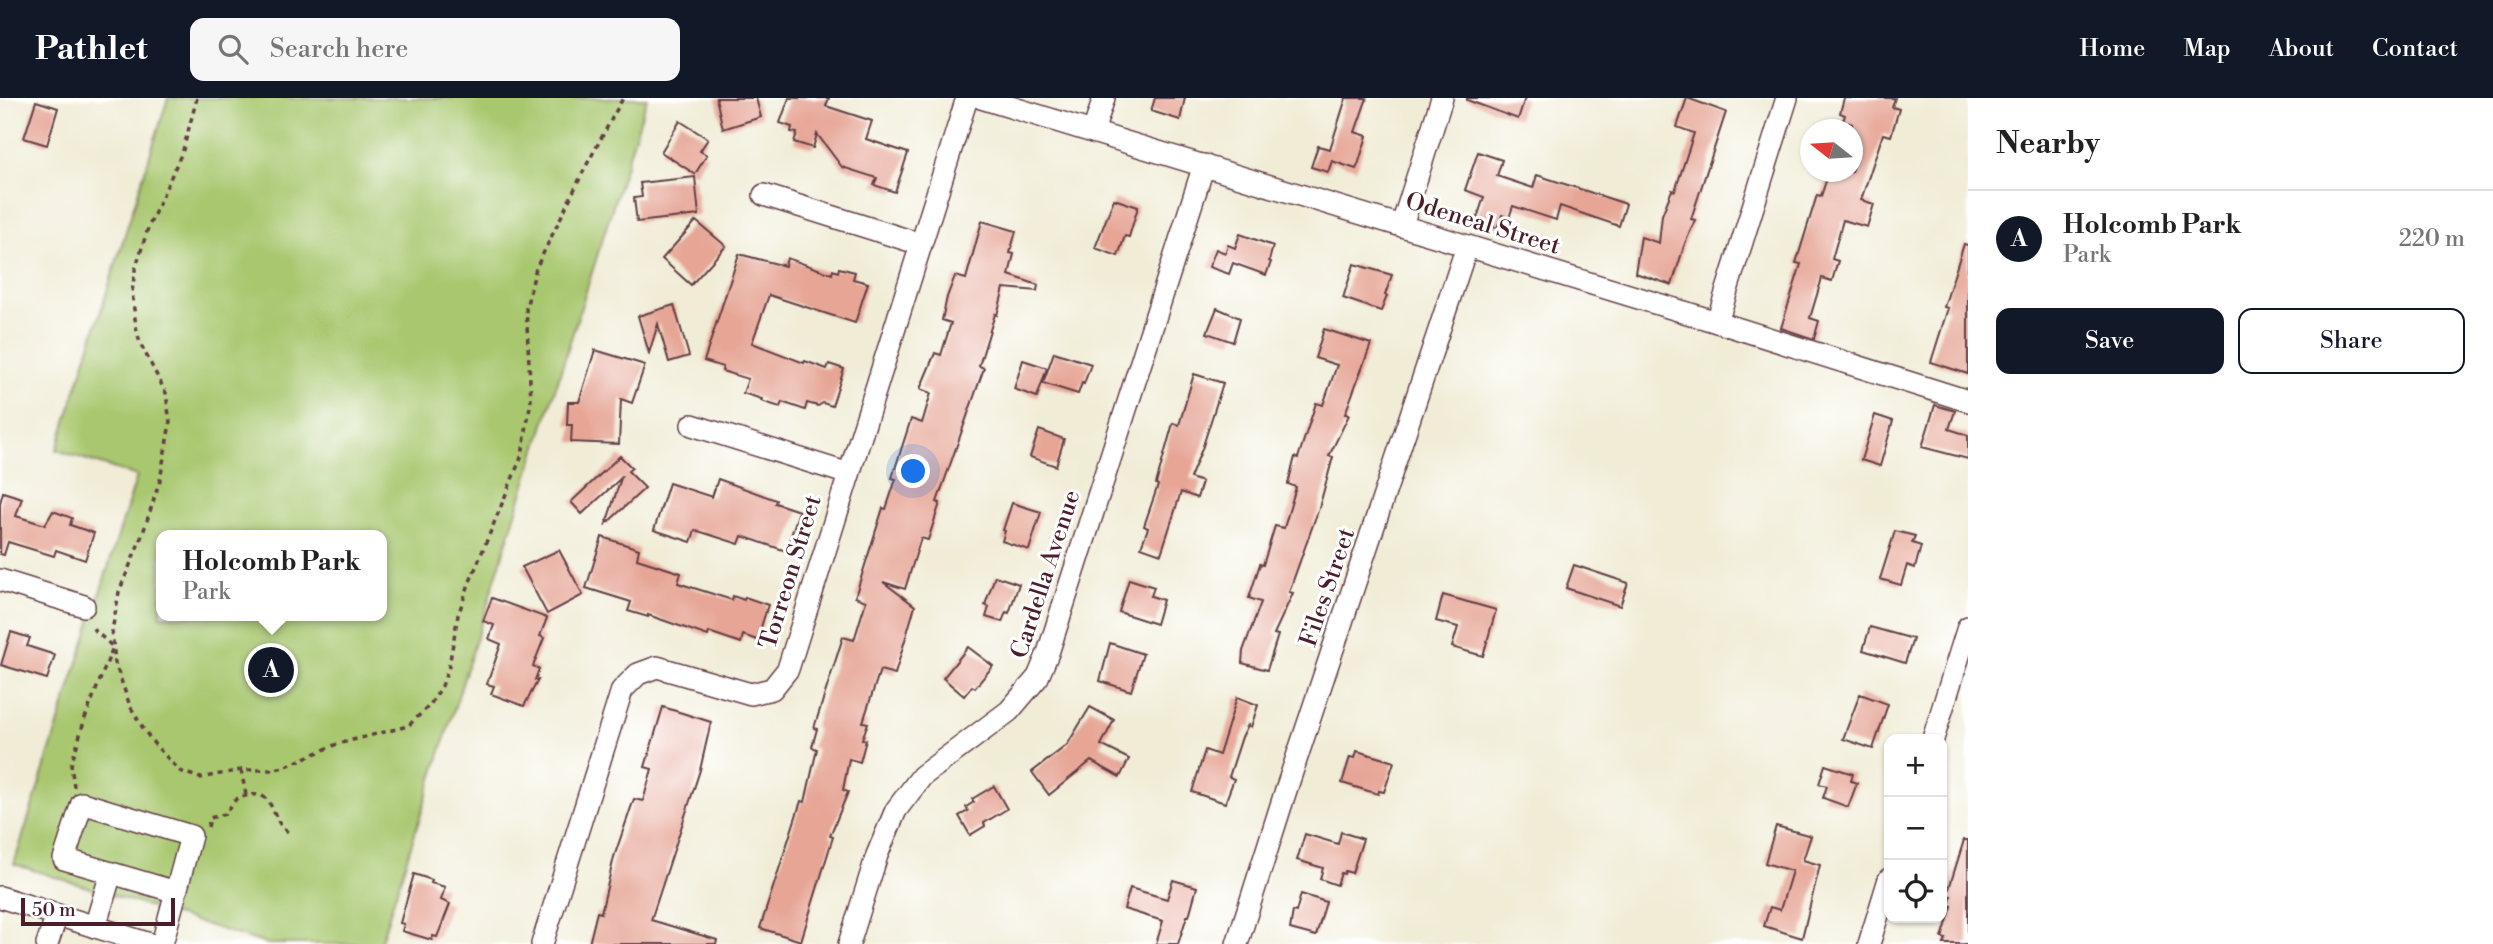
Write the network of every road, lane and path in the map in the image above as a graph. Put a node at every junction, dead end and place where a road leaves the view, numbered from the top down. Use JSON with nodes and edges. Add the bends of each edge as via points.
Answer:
{"nodes":[{"id":1,"x":197,"y":98,"type":"edge"},
{"id":2,"x":623,"y":98,"type":"edge"},
{"id":3,"x":967,"y":98,"type":"edge"},
{"id":4,"x":981,"y":98,"type":"edge"},
{"id":5,"x":1104,"y":98,"type":"edge"},
{"id":6,"x":1442,"y":98,"type":"edge"},
{"id":7,"x":1787,"y":98,"type":"edge"},
{"id":8,"x":1093,"y":132,"type":"junction"},
{"id":9,"x":1204,"y":165,"type":"junction"},
{"id":10,"x":764,"y":195,"type":"dead end"},
{"id":11,"x":1402,"y":225,"type":"junction"},
{"id":12,"x":920,"y":244,"type":"junction"},
{"id":13,"x":1467,"y":246,"type":"junction"},
{"id":14,"x":1717,"y":322,"type":"junction"},
{"id":15,"x":1968,"y":401,"type":"edge"},
{"id":16,"x":692,"y":425,"type":"dead end"},
{"id":17,"x":849,"y":474,"type":"junction"},
{"id":18,"x":0,"y":580,"type":"edge"},
{"id":19,"x":84,"y":615,"type":"joint"},
{"id":20,"x":1968,"y":627,"type":"edge"},
{"id":21,"x":113,"y":648,"type":"junction"},
{"id":22,"x":1935,"y":734,"type":"edge"},
{"id":23,"x":71,"y":765,"type":"dead end"},
{"id":24,"x":241,"y":770,"type":"junction"},
{"id":25,"x":246,"y":795,"type":"junction"},
{"id":26,"x":292,"y":834,"type":"dead end"},
{"id":27,"x":191,"y":836,"type":"junction"},
{"id":28,"x":111,"y":873,"type":"junction"},
{"id":29,"x":176,"y":892,"type":"junction"},
{"id":30,"x":1884,"y":895,"type":"edge"},
{"id":31,"x":0,"y":897,"type":"edge"},
{"id":32,"x":57,"y":915,"type":"junction"},
{"id":33,"x":95,"y":927,"type":"junction"},
{"id":34,"x":47,"y":944,"type":"edge"},
{"id":35,"x":150,"y":944,"type":"edge"},
{"id":36,"x":162,"y":944,"type":"edge"},
{"id":37,"x":542,"y":944,"type":"edge"},
{"id":38,"x":849,"y":944,"type":"edge"},
{"id":39,"x":1237,"y":944,"type":"edge"},
{"id":40,"x":1869,"y":944,"type":"edge"}],
"edges":[{"from":1,"to":21,"type":"path","via":[[183,149],[135,270],[136,327],[166,393],[170,423],[152,509],[119,592]]},
{"from":2,"to":24,"type":"path","via":[[536,268],[526,308],[531,400],[522,456],[458,615],[442,686],[408,726],[337,744],[284,768]]},
{"from":3,"to":12,"type":"street","name":"Torreon Street"},
{"from":4,"to":8,"type":"street","name":"Odeneal Street"},
{"from":5,"to":8,"type":"street"},
{"from":6,"to":11,"type":"street"},
{"from":7,"to":14,"type":"street"},
{"from":8,"to":9,"type":"street","name":"Odeneal Street"},
{"from":9,"to":11,"type":"street","name":"Odeneal Street"},
{"from":9,"to":38,"type":"street","name":"Cardella Avenue","via":[[1038,677],[1009,711],[922,776],[896,810]]},
{"from":10,"to":12,"type":"street"},
{"from":11,"to":13,"type":"street","name":"Odeneal Street"},
{"from":12,"to":17,"type":"street","name":"Torreon Street"},
{"from":13,"to":14,"type":"street","name":"Odeneal Street"},
{"from":13,"to":39,"type":"street","name":"Files Street"},
{"from":14,"to":15,"type":"street","name":"Odeneal Street"},
{"from":16,"to":17,"type":"street"},
{"from":17,"to":37,"type":"street","name":"Torreon Street","via":[[788,669],[772,689],[751,694],[657,667],[638,674],[622,690]]},
{"from":18,"to":19,"type":"street"},
{"from":19,"to":21,"type":"path"},
{"from":20,"to":22,"type":"street"},
{"from":21,"to":23,"type":"path"},
{"from":21,"to":24,"type":"path","via":[[130,706],[155,745],[180,771],[200,778]]},
{"from":24,"to":25,"type":"path"},
{"from":25,"to":26,"type":"path","via":[[269,800],[280,825]]},
{"from":25,"to":27,"type":"path","via":[[236,799],[225,814],[211,818],[207,829]]},
{"from":27,"to":28,"type":"street","via":[[82,803],[64,859]]},
{"from":27,"to":29,"type":"street"},
{"from":28,"to":29,"type":"street"},
{"from":28,"to":33,"type":"street"},
{"from":29,"to":36,"type":"street"},
{"from":30,"to":40,"type":"street"},
{"from":31,"to":32,"type":"street"},
{"from":32,"to":33,"type":"street"},
{"from":32,"to":34,"type":"street"},
{"from":33,"to":35,"type":"street"}]}
